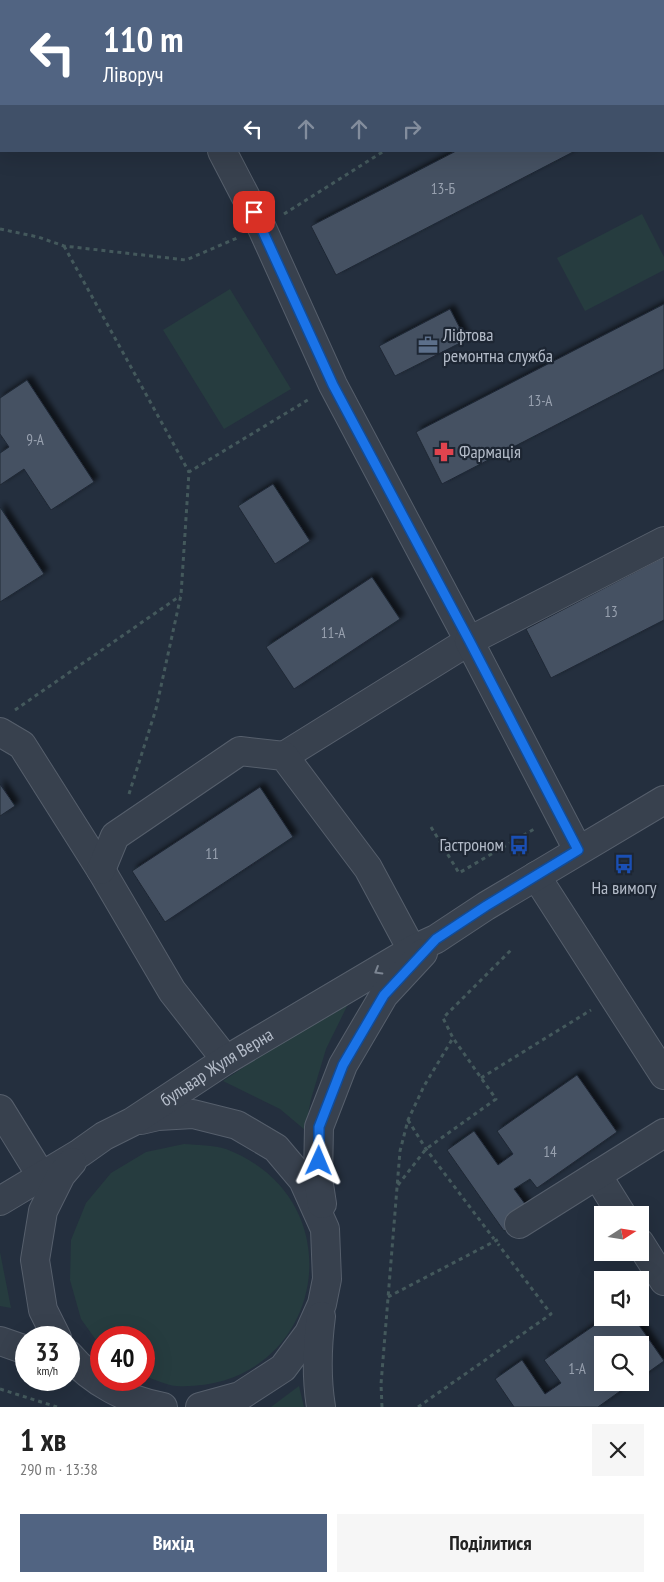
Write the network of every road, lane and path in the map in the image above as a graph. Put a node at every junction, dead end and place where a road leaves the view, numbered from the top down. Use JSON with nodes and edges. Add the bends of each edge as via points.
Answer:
{"nodes":[{"id":1,"x":223,"y":152,"type":"edge"},
{"id":2,"x":382,"y":152,"type":"edge"},
{"id":3,"x":262,"y":228,"type":"junction"},
{"id":4,"x":0,"y":229,"type":"edge"},
{"id":5,"x":64,"y":246,"type":"junction"},
{"id":6,"x":333,"y":385,"type":"junction"},
{"id":7,"x":189,"y":472,"type":"junction"},
{"id":8,"x":664,"y":541,"type":"edge"},
{"id":9,"x":181,"y":595,"type":"junction"},
{"id":10,"x":469,"y":640,"type":"junction"},
{"id":11,"x":6,"y":728,"type":"edge"},
{"id":12,"x":284,"y":756,"type":"junction"},
{"id":13,"x":664,"y":800,"type":"edge"},
{"id":14,"x":559,"y":814,"type":"junction"},
{"id":15,"x":432,"y":827,"type":"dead end"},
{"id":16,"x":115,"y":836,"type":"junction"},
{"id":17,"x":578,"y":850,"type":"junction"},
{"id":18,"x":101,"y":870,"type":"junction"},
{"id":19,"x":536,"y":876,"type":"junction"},
{"id":20,"x":424,"y":945,"type":"junction"},
{"id":21,"x":512,"y":949,"type":"dead end"},
{"id":22,"x":614,"y":996,"type":"junction"},
{"id":23,"x":453,"y":1038,"type":"junction"},
{"id":24,"x":226,"y":1060,"type":"junction"},
{"id":25,"x":664,"y":1074,"type":"edge"},
{"id":26,"x":481,"y":1078,"type":"junction"},
{"id":27,"x":0,"y":1109,"type":"edge"},
{"id":28,"x":408,"y":1120,"type":"junction"},
{"id":29,"x":132,"y":1122,"type":"junction"},
{"id":30,"x":664,"y":1133,"type":"edge"},
{"id":31,"x":426,"y":1149,"type":"junction"},
{"id":32,"x":80,"y":1153,"type":"junction"},
{"id":33,"x":597,"y":1175,"type":"junction"},
{"id":34,"x":42,"y":1177,"type":"junction"},
{"id":35,"x":398,"y":1186,"type":"junction"},
{"id":36,"x":0,"y":1201,"type":"edge"},
{"id":37,"x":616,"y":1206,"type":"edge"},
{"id":38,"x":519,"y":1224,"type":"dead end"},
{"id":39,"x":325,"y":1228,"type":"junction"},
{"id":40,"x":496,"y":1241,"type":"junction"},
{"id":41,"x":649,"y":1257,"type":"edge"},
{"id":42,"x":664,"y":1281,"type":"edge"},
{"id":43,"x":388,"y":1297,"type":"junction"},
{"id":44,"x":322,"y":1304,"type":"junction"},
{"id":45,"x":51,"y":1326,"type":"edge"},
{"id":46,"x":0,"y":1341,"type":"edge"},
{"id":47,"x":15,"y":1346,"type":"edge"},
{"id":48,"x":80,"y":1368,"type":"edge"},
{"id":49,"x":0,"y":1389,"type":"edge"},
{"id":50,"x":57,"y":1407,"type":"edge"},
{"id":51,"x":164,"y":1407,"type":"edge"},
{"id":52,"x":200,"y":1407,"type":"edge"},
{"id":53,"x":321,"y":1407,"type":"edge"},
{"id":54,"x":382,"y":1407,"type":"edge"},
{"id":55,"x":418,"y":1407,"type":"edge"}],
"edges":[{"from":1,"to":3,"type":"street"},
{"from":2,"to":3,"type":"path"},
{"from":3,"to":5,"type":"path","via":[[186,260]]},
{"from":3,"to":6,"type":"street"},
{"from":4,"to":5,"type":"path"},
{"from":5,"to":7,"type":"path"},
{"from":6,"to":7,"type":"path"},
{"from":6,"to":10,"type":"street"},
{"from":7,"to":9,"type":"path"},
{"from":8,"to":10,"type":"street"},
{"from":9,"to":11,"type":"path"},
{"from":9,"to":16,"type":"path","via":[[156,709]]},
{"from":10,"to":12,"type":"street"},
{"from":10,"to":14,"type":"street"},
{"from":11,"to":18,"type":"street"},
{"from":12,"to":16,"type":"street","via":[[240,751]]},
{"from":12,"to":20,"type":"street"},
{"from":13,"to":17,"type":"street","name":"бульвар Жуля Верна"},
{"from":14,"to":15,"type":"path","via":[[460,872]]},
{"from":14,"to":17,"type":"street"},
{"from":16,"to":18,"type":"street"},
{"from":17,"to":19,"type":"street","name":"бульвар Жуля Верна"},
{"from":18,"to":24,"type":"street","via":[[172,991]]},
{"from":19,"to":20,"type":"street","name":"бульвар Жуля Верна"},
{"from":19,"to":22,"type":"street"},
{"from":20,"to":24,"type":"street","name":"бульвар Жуля Верна","one_way":true},
{"from":20,"to":39,"type":"street","name":"бульвар Жуля Верна","via":[[384,995],[343,1065],[319,1127],[318,1178]]},
{"from":21,"to":23,"type":"path","via":[[443,1018]]},
{"from":22,"to":25,"type":"street"},
{"from":22,"to":26,"type":"path"},
{"from":23,"to":26,"type":"path"},
{"from":23,"to":28,"type":"path"},
{"from":24,"to":29,"type":"street","name":"бульвар Жуля Верна"},
{"from":26,"to":31,"type":"path","via":[[496,1099]]},
{"from":27,"to":34,"type":"street"},
{"from":28,"to":31,"type":"path"},
{"from":28,"to":35,"type":"path","via":[[400,1151]]},
{"from":29,"to":32,"type":"street","name":"бульвар Жуля Верна"},
{"from":29,"to":39,"type":"street","via":[[158,1116],[193,1114],[237,1125],[276,1148],[303,1180]]},
{"from":30,"to":33,"type":"street"},
{"from":31,"to":35,"type":"path"},
{"from":31,"to":40,"type":"path"},
{"from":32,"to":34,"type":"street","name":"бульвар Жуля Верна"},
{"from":32,"to":45,"type":"street","via":[[61,1175],[44,1211],[35,1260],[43,1310]]},
{"from":33,"to":37,"type":"street"},
{"from":33,"to":38,"type":"street"},
{"from":34,"to":36,"type":"street","name":"бульвар Жуля Верна"},
{"from":35,"to":43,"type":"path"},
{"from":39,"to":44,"type":"street","name":"бульвар Жуля Верна","via":[[327,1279]]},
{"from":40,"to":43,"type":"path"},
{"from":40,"to":55,"type":"path","via":[[552,1314]]},
{"from":41,"to":42,"type":"street"},
{"from":43,"to":54,"type":"path"},
{"from":44,"to":52,"type":"street","via":[[309,1333],[283,1368],[240,1396]]},
{"from":44,"to":53,"type":"street","via":[[317,1351]]},
{"from":46,"to":47,"type":"street"},
{"from":48,"to":51,"type":"street","via":[[102,1385],[145,1404]]},
{"from":49,"to":50,"type":"path"}]}
